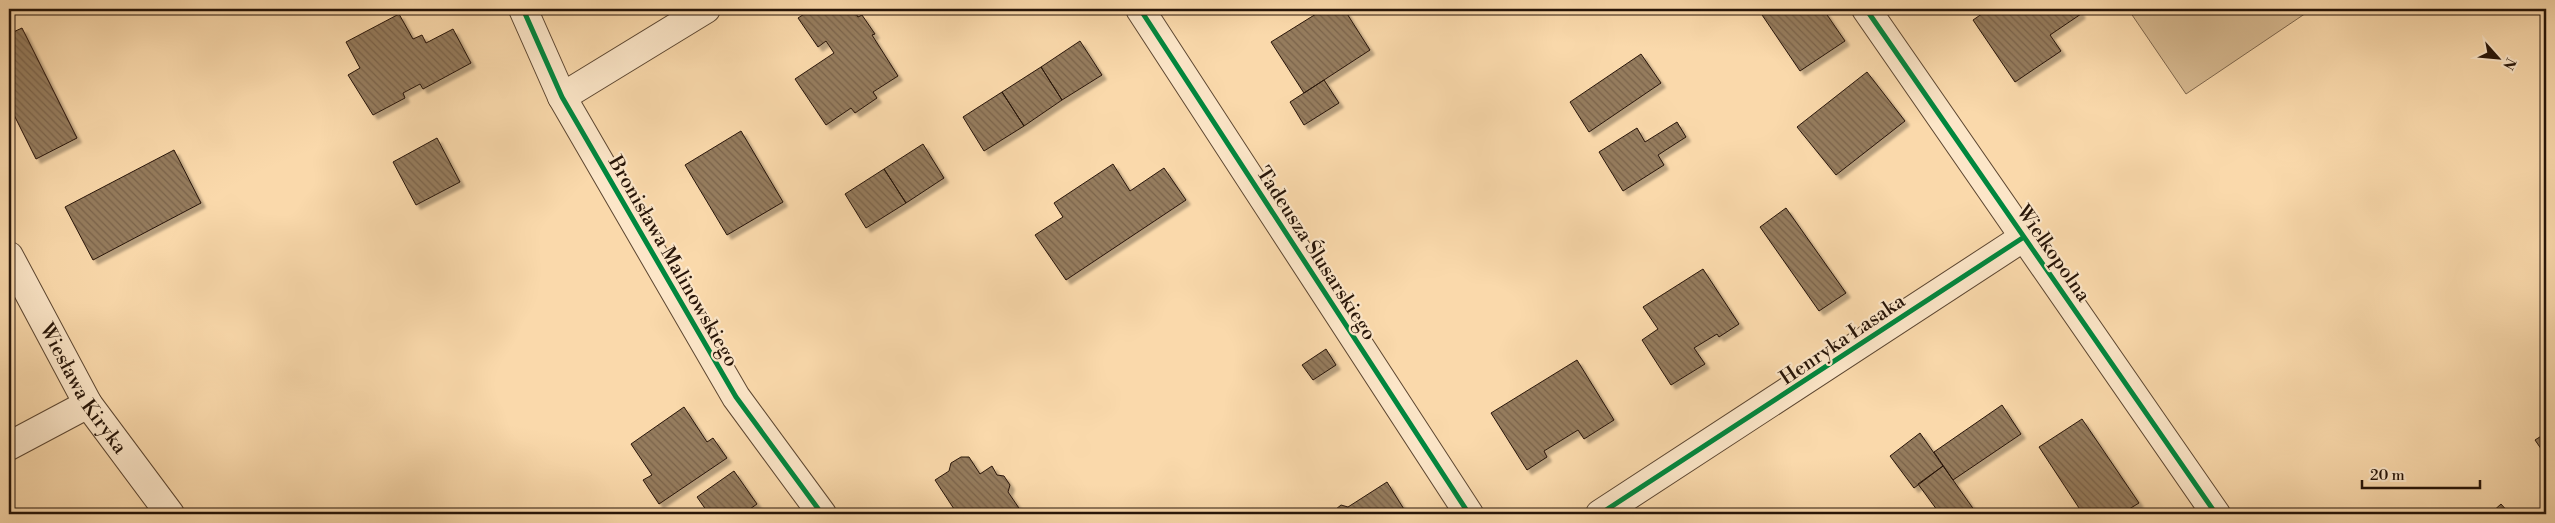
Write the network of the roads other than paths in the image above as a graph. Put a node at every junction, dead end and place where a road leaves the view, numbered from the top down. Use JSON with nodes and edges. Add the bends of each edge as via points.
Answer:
{"nodes":[{"id":1,"x":524,"y":9,"type":"edge"},
{"id":2,"x":706,"y":9,"type":"edge"},
{"id":3,"x":1140,"y":9,"type":"edge"},
{"id":4,"x":1866,"y":9,"type":"edge"},
{"id":5,"x":562,"y":97,"type":"junction"},
{"id":6,"x":2024,"y":237,"type":"junction"},
{"id":7,"x":9,"y":256,"type":"edge"},
{"id":8,"x":88,"y":404,"type":"junction"},
{"id":9,"x":9,"y":446,"type":"edge"},
{"id":10,"x":170,"y":514,"type":"edge"},
{"id":11,"x":822,"y":514,"type":"edge"},
{"id":12,"x":1469,"y":514,"type":"edge"},
{"id":13,"x":1600,"y":514,"type":"edge"},
{"id":14,"x":2216,"y":514,"type":"edge"}],
"edges":[{"from":1,"to":5,"type":"street","name":"Bronisława Malinowskiego"},
{"from":2,"to":5,"type":"street"},
{"from":3,"to":12,"type":"street","name":"Tadeusza Ślusarskiego"},
{"from":4,"to":6,"type":"street","name":"Wielkopolna"},
{"from":5,"to":11,"type":"street","name":"Bronisława Malinowskiego","via":[[736,397]]},
{"from":6,"to":13,"type":"street","name":"Henryka Łasaka"},
{"from":6,"to":14,"type":"street","name":"Wielkopolna"},
{"from":7,"to":8,"type":"street","name":"Wiesława Kiryka"},
{"from":8,"to":9,"type":"street"},
{"from":8,"to":10,"type":"street","name":"Wiesława Kiryka"}]}
